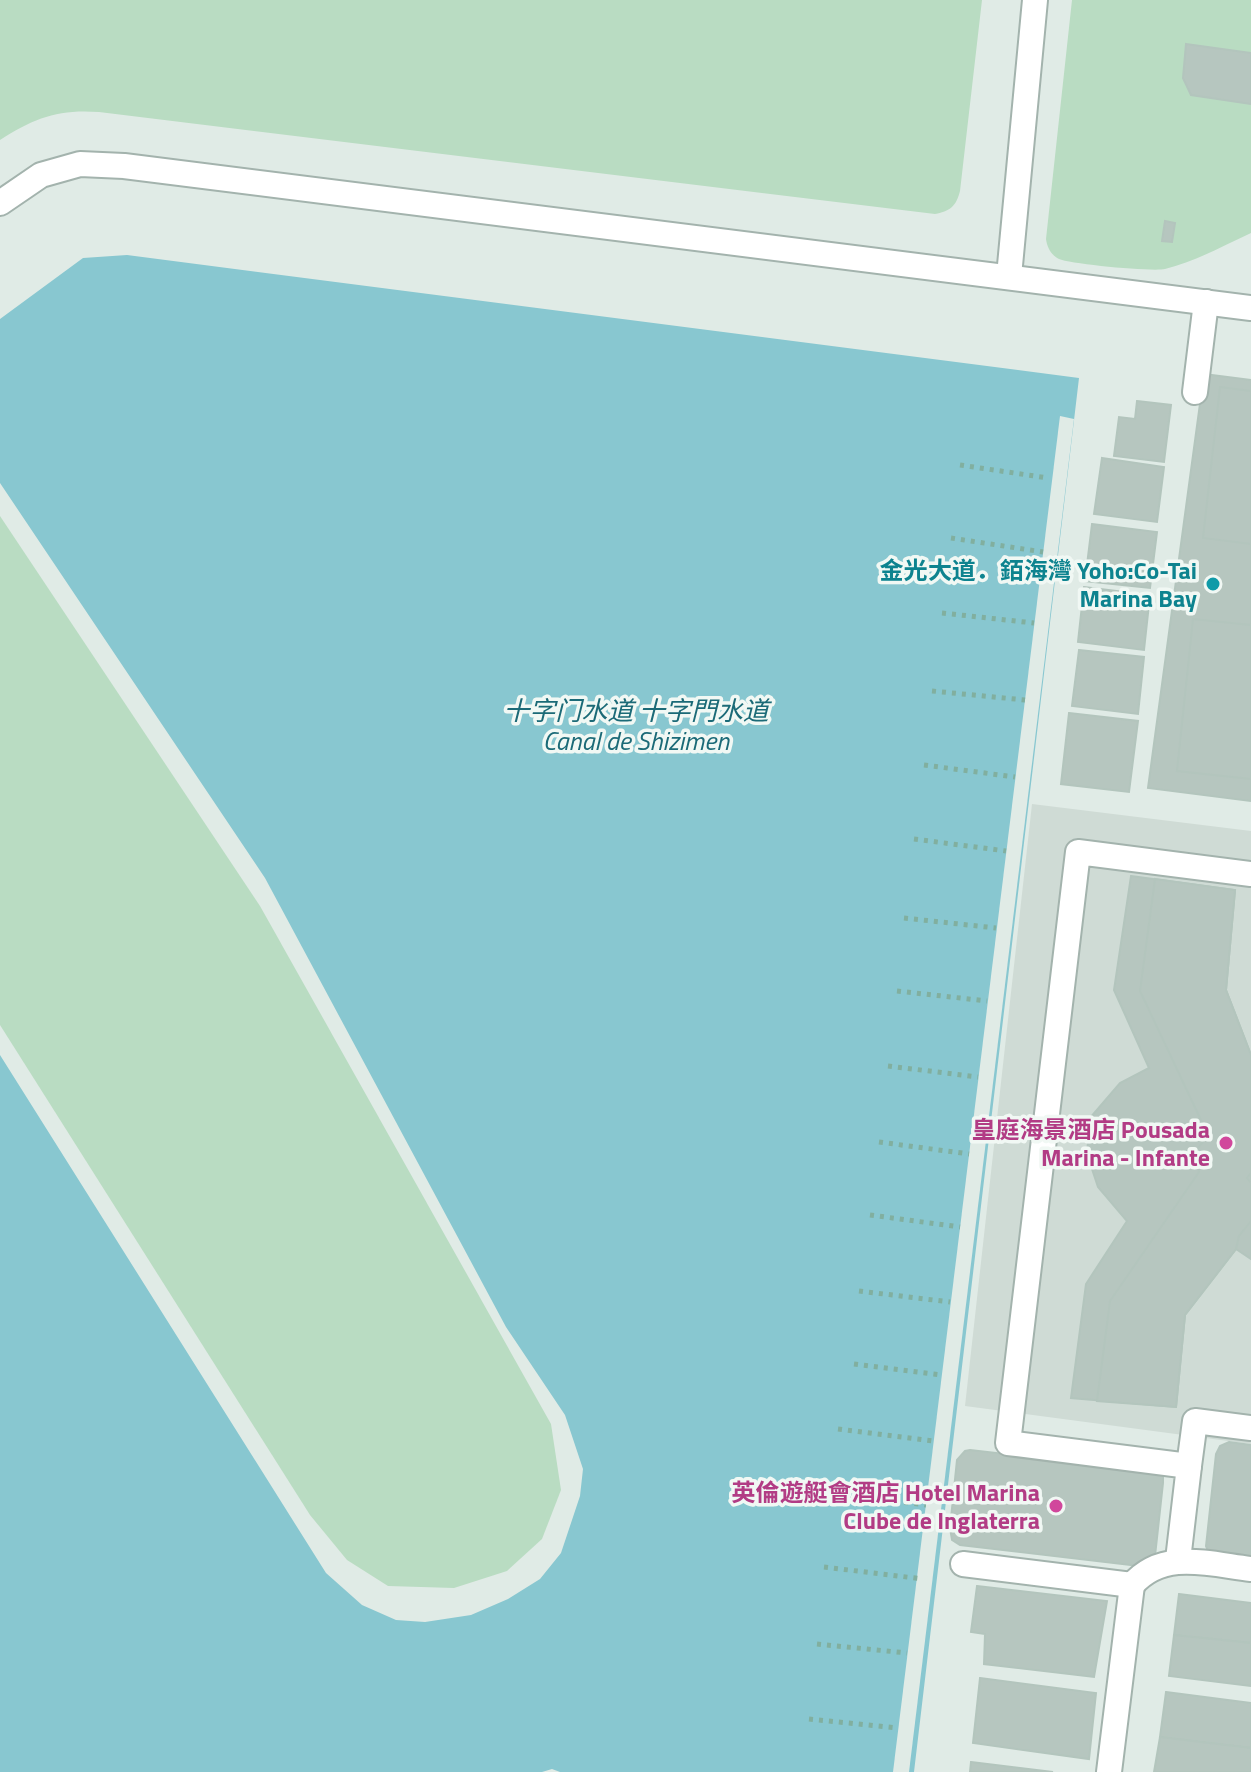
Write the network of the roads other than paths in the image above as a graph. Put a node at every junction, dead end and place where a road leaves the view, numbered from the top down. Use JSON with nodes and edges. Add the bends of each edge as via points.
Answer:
{"nodes":[{"id":1,"x":1035,"y":0,"type":"edge"},
{"id":2,"x":0,"y":203,"type":"edge"},
{"id":3,"x":1009,"y":276,"type":"junction"},
{"id":4,"x":1206,"y":302,"type":"junction"},
{"id":5,"x":1248,"y":306,"type":"edge"},
{"id":6,"x":1195,"y":392,"type":"dead end"},
{"id":7,"x":1251,"y":874,"type":"edge"},
{"id":8,"x":1251,"y":1428,"type":"edge"},
{"id":9,"x":1189,"y":1466,"type":"junction"},
{"id":10,"x":1178,"y":1560,"type":"junction"},
{"id":11,"x":963,"y":1564,"type":"dead end"},
{"id":12,"x":1251,"y":1569,"type":"edge"},
{"id":13,"x":1132,"y":1585,"type":"junction"},
{"id":14,"x":1109,"y":1772,"type":"edge"}],
"edges":[{"from":1,"to":3,"type":"street"},
{"from":2,"to":3,"type":"street","via":[[41,175],[80,164],[124,166]]},
{"from":3,"to":4,"type":"street"},
{"from":4,"to":5,"type":"street"},
{"from":4,"to":6,"type":"street"},
{"from":7,"to":9,"type":"street","via":[[1078,852],[1008,1443]]},
{"from":8,"to":9,"type":"street","via":[[1195,1421]]},
{"from":9,"to":10,"type":"street"},
{"from":10,"to":12,"type":"street"},
{"from":10,"to":13,"type":"street","via":[[1158,1564]]},
{"from":11,"to":13,"type":"street"},
{"from":13,"to":14,"type":"street"}]}
